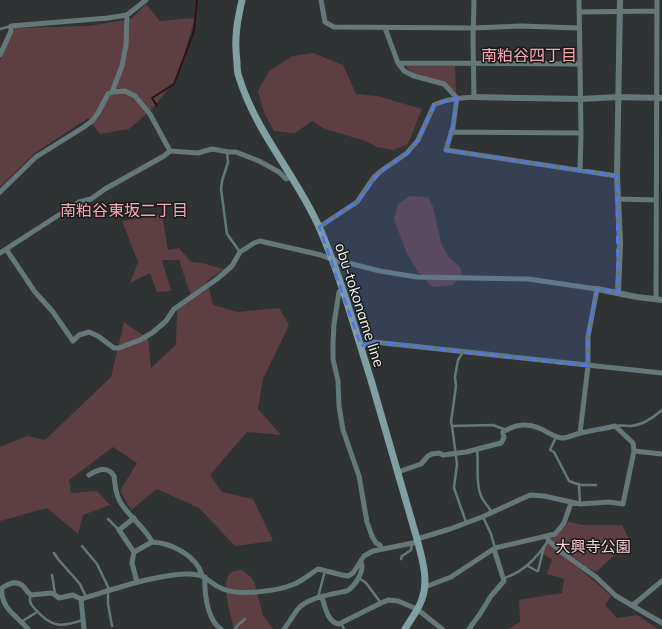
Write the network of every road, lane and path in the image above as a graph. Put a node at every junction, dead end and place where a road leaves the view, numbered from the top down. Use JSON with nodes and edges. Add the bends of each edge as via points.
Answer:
{"nodes":[{"id":1,"x":146,"y":0,"type":"edge"},
{"id":2,"x":242,"y":0,"type":"edge"},
{"id":3,"x":321,"y":0,"type":"edge"},
{"id":4,"x":474,"y":0,"type":"edge"},
{"id":5,"x":579,"y":0,"type":"edge"},
{"id":6,"x":620,"y":0,"type":"edge"},
{"id":7,"x":657,"y":0,"type":"edge"},
{"id":8,"x":620,"y":11,"type":"junction"},
{"id":9,"x":657,"y":11,"type":"junction"},
{"id":10,"x":579,"y":12,"type":"junction"},
{"id":11,"x":127,"y":15,"type":"junction"},
{"id":12,"x":11,"y":26,"type":"junction"},
{"id":13,"x":385,"y":28,"type":"junction"},
{"id":14,"x":474,"y":28,"type":"junction"},
{"id":15,"x":579,"y":28,"type":"junction"},
{"id":16,"x":0,"y":29,"type":"edge"},
{"id":17,"x":0,"y":55,"type":"edge"},
{"id":18,"x":474,"y":62,"type":"junction"},
{"id":19,"x":398,"y":63,"type":"junction"},
{"id":20,"x":579,"y":64,"type":"junction"},
{"id":21,"x":112,"y":92,"type":"junction"},
{"id":22,"x":474,"y":97,"type":"junction"},
{"id":23,"x":618,"y":97,"type":"junction"},
{"id":24,"x":457,"y":98,"type":"junction"},
{"id":25,"x":659,"y":98,"type":"edge"},
{"id":26,"x":581,"y":99,"type":"junction"},
{"id":27,"x":451,"y":132,"type":"junction"},
{"id":28,"x":581,"y":133,"type":"junction"},
{"id":29,"x":659,"y":137,"type":"edge"},
{"id":30,"x":170,"y":151,"type":"junction"},
{"id":31,"x":227,"y":152,"type":"junction"},
{"id":32,"x":580,"y":170,"type":"junction"},
{"id":33,"x":291,"y":176,"type":"junction"},
{"id":34,"x":617,"y":176,"type":"junction"},
{"id":35,"x":0,"y":192,"type":"edge"},
{"id":36,"x":618,"y":200,"type":"junction"},
{"id":37,"x":656,"y":200,"type":"junction"},
{"id":38,"x":319,"y":227,"type":"junction"},
{"id":39,"x":6,"y":249,"type":"junction"},
{"id":40,"x":240,"y":252,"type":"junction"},
{"id":41,"x":0,"y":253,"type":"edge"},
{"id":42,"x":333,"y":260,"type":"junction"},
{"id":43,"x":659,"y":269,"type":"edge"},
{"id":44,"x":343,"y":288,"type":"junction"},
{"id":45,"x":597,"y":289,"type":"junction"},
{"id":46,"x":618,"y":293,"type":"junction"},
{"id":47,"x":659,"y":300,"type":"edge"},
{"id":48,"x":361,"y":346,"type":"junction"},
{"id":49,"x":463,"y":351,"type":"junction"},
{"id":50,"x":588,"y":366,"type":"junction"},
{"id":51,"x":662,"y":374,"type":"edge"},
{"id":52,"x":662,"y":410,"type":"edge"},
{"id":53,"x":452,"y":426,"type":"junction"},
{"id":54,"x":615,"y":426,"type":"junction"},
{"id":55,"x":506,"y":430,"type":"junction"},
{"id":56,"x":580,"y":433,"type":"junction"},
{"id":57,"x":556,"y":436,"type":"junction"},
{"id":58,"x":477,"y":449,"type":"junction"},
{"id":59,"x":634,"y":451,"type":"junction"},
{"id":60,"x":455,"y":453,"type":"junction"},
{"id":61,"x":662,"y":454,"type":"edge"},
{"id":62,"x":398,"y":472,"type":"junction"},
{"id":63,"x":90,"y":475,"type":"dead end"},
{"id":64,"x":579,"y":484,"type":"junction"},
{"id":65,"x":596,"y":485,"type":"dead end"},
{"id":66,"x":571,"y":504,"type":"junction"},
{"id":67,"x":580,"y":504,"type":"junction"},
{"id":68,"x":492,"y":513,"type":"junction"},
{"id":69,"x":483,"y":517,"type":"junction"},
{"id":70,"x":134,"y":518,"type":"junction"},
{"id":71,"x":108,"y":519,"type":"dead end"},
{"id":72,"x":467,"y":523,"type":"junction"},
{"id":73,"x":119,"y":530,"type":"junction"},
{"id":74,"x":548,"y":538,"type":"junction"},
{"id":75,"x":416,"y":541,"type":"junction"},
{"id":76,"x":152,"y":542,"type":"junction"},
{"id":77,"x":82,"y":546,"type":"dead end"},
{"id":78,"x":544,"y":546,"type":"junction"},
{"id":79,"x":381,"y":548,"type":"junction"},
{"id":80,"x":494,"y":549,"type":"junction"},
{"id":81,"x":134,"y":552,"type":"junction"},
{"id":82,"x":54,"y":553,"type":"dead end"},
{"id":83,"x":401,"y":559,"type":"dead end"},
{"id":84,"x":361,"y":562,"type":"junction"},
{"id":85,"x":528,"y":566,"type":"junction"},
{"id":86,"x":325,"y":570,"type":"junction"},
{"id":87,"x":52,"y":575,"type":"dead end"},
{"id":88,"x":204,"y":576,"type":"junction"},
{"id":89,"x":358,"y":578,"type":"junction"},
{"id":90,"x":504,"y":578,"type":"junction"},
{"id":91,"x":662,"y":581,"type":"edge"},
{"id":92,"x":137,"y":582,"type":"junction"},
{"id":93,"x":1,"y":586,"type":"edge"},
{"id":94,"x":425,"y":587,"type":"junction"},
{"id":95,"x":108,"y":591,"type":"junction"},
{"id":96,"x":54,"y":594,"type":"junction"},
{"id":97,"x":30,"y":595,"type":"junction"},
{"id":98,"x":84,"y":598,"type":"junction"},
{"id":99,"x":320,"y":598,"type":"junction"},
{"id":100,"x":380,"y":603,"type":"junction"},
{"id":101,"x":633,"y":605,"type":"junction"},
{"id":102,"x":417,"y":609,"type":"junction"},
{"id":103,"x":37,"y":612,"type":"junction"},
{"id":104,"x":84,"y":620,"type":"junction"},
{"id":105,"x":245,"y":620,"type":"dead end"},
{"id":106,"x":21,"y":622,"type":"junction"},
{"id":107,"x":341,"y":623,"type":"junction"},
{"id":108,"x":662,"y":623,"type":"edge"},
{"id":109,"x":112,"y":626,"type":"dead end"},
{"id":110,"x":28,"y":629,"type":"edge"},
{"id":111,"x":84,"y":629,"type":"edge"},
{"id":112,"x":221,"y":629,"type":"edge"},
{"id":113,"x":235,"y":629,"type":"edge"},
{"id":114,"x":284,"y":629,"type":"edge"},
{"id":115,"x":344,"y":629,"type":"edge"},
{"id":116,"x":405,"y":629,"type":"edge"},
{"id":117,"x":442,"y":629,"type":"edge"},
{"id":118,"x":469,"y":629,"type":"edge"}],
"edges":[{"from":1,"to":11,"type":"street"},
{"from":2,"to":33,"type":"main road","name":"obu-tokoname line","via":[[236,26],[238,76],[266,136]]},
{"from":3,"to":13,"type":"street","via":[[325,22],[334,27]]},
{"from":4,"to":14,"type":"street"},
{"from":5,"to":10,"type":"street"},
{"from":6,"to":8,"type":"street"},
{"from":7,"to":9,"type":"street"},
{"from":8,"to":9,"type":"street"},
{"from":8,"to":10,"type":"street"},
{"from":8,"to":23,"type":"street"},
{"from":9,"to":25,"type":"street"},
{"from":10,"to":15,"type":"street"},
{"from":11,"to":12,"type":"street"},
{"from":11,"to":21,"type":"street","via":[[122,66]]},
{"from":12,"to":16,"type":"lane"},
{"from":12,"to":17,"type":"street"},
{"from":13,"to":14,"type":"street"},
{"from":13,"to":19,"type":"street"},
{"from":14,"to":15,"type":"street"},
{"from":14,"to":18,"type":"street"},
{"from":15,"to":20,"type":"street"},
{"from":18,"to":19,"type":"street"},
{"from":18,"to":20,"type":"street"},
{"from":18,"to":22,"type":"street"},
{"from":19,"to":24,"type":"street","via":[[404,71],[414,76],[444,84]]},
{"from":20,"to":26,"type":"street"},
{"from":21,"to":30,"type":"street","via":[[125,91],[135,96],[150,114]]},
{"from":21,"to":35,"type":"street","via":[[108,94],[92,121],[36,157]]},
{"from":22,"to":24,"type":"street"},
{"from":22,"to":26,"type":"street"},
{"from":23,"to":25,"type":"street"},
{"from":23,"to":26,"type":"street"},
{"from":23,"to":34,"type":"street"},
{"from":24,"to":27,"type":"street"},
{"from":24,"to":38,"type":"street","via":[[434,105],[418,140],[408,153],[383,169],[357,202]]},
{"from":25,"to":29,"type":"street"},
{"from":26,"to":28,"type":"street"},
{"from":27,"to":28,"type":"street"},
{"from":27,"to":32,"type":"street","via":[[446,150]]},
{"from":28,"to":32,"type":"street"},
{"from":29,"to":37,"type":"street"},
{"from":30,"to":31,"type":"street","via":[[198,153],[212,149]]},
{"from":30,"to":39,"type":"street","via":[[91,199],[79,202]]},
{"from":31,"to":33,"type":"street","via":[[236,152],[259,161],[286,178]]},
{"from":31,"to":40,"type":"lane","via":[[228,162],[221,189],[227,234]]},
{"from":32,"to":34,"type":"street"},
{"from":33,"to":38,"type":"main road","name":"obu-tokoname line"},
{"from":34,"to":36,"type":"street"},
{"from":36,"to":37,"type":"street"},
{"from":36,"to":46,"type":"street"},
{"from":37,"to":43,"type":"street"},
{"from":38,"to":42,"type":"main road","name":"obu-tokoname line"},
{"from":39,"to":40,"type":"street","via":[[73,341],[79,335],[89,332],[114,348],[140,340],[152,333],[166,321],[174,309],[232,266]]},
{"from":39,"to":41,"type":"street"},
{"from":40,"to":42,"type":"street","via":[[260,241]]},
{"from":42,"to":44,"type":"main road","name":"obu-tokoname line"},
{"from":42,"to":45,"type":"street","via":[[417,277],[528,279]]},
{"from":43,"to":47,"type":"street"},
{"from":44,"to":48,"type":"main road","name":"obu-tokoname line"},
{"from":44,"to":79,"type":"street","via":[[339,292],[333,337],[339,406],[343,430],[359,476],[367,522],[372,536]]},
{"from":45,"to":46,"type":"street"},
{"from":45,"to":50,"type":"street","via":[[588,337]]},
{"from":46,"to":47,"type":"street"},
{"from":48,"to":49,"type":"street","via":[[374,342]]},
{"from":48,"to":62,"type":"main road","name":"obu-tokoname line"},
{"from":49,"to":50,"type":"street"},
{"from":49,"to":53,"type":"lane","via":[[458,360],[455,377]]},
{"from":50,"to":51,"type":"street"},
{"from":50,"to":56,"type":"street"},
{"from":52,"to":54,"type":"lane","via":[[643,423]]},
{"from":53,"to":55,"type":"lane","via":[[493,426]]},
{"from":53,"to":60,"type":"lane"},
{"from":54,"to":56,"type":"street"},
{"from":54,"to":59,"type":"street","via":[[633,443]]},
{"from":55,"to":57,"type":"street","via":[[529,425]]},
{"from":55,"to":58,"type":"street","via":[[503,432],[504,438],[501,443]]},
{"from":56,"to":57,"type":"street","via":[[563,438]]},
{"from":57,"to":64,"type":"lane","via":[[550,450],[554,452],[569,481]]},
{"from":58,"to":60,"type":"street"},
{"from":58,"to":68,"type":"lane","via":[[481,496]]},
{"from":59,"to":61,"type":"street"},
{"from":59,"to":67,"type":"street","via":[[623,504]]},
{"from":60,"to":62,"type":"street","via":[[432,454],[420,464]]},
{"from":60,"to":72,"type":"lane","via":[[457,464],[454,488]]},
{"from":62,"to":75,"type":"main road","name":"obu-tokoname line"},
{"from":63,"to":70,"type":"street","via":[[104,469],[110,470],[113,473],[118,498]]},
{"from":64,"to":65,"type":"lane"},
{"from":64,"to":67,"type":"lane"},
{"from":66,"to":67,"type":"street"},
{"from":66,"to":68,"type":"street","via":[[544,496],[530,495]]},
{"from":66,"to":74,"type":"street","via":[[564,523]]},
{"from":68,"to":69,"type":"street"},
{"from":69,"to":72,"type":"street"},
{"from":69,"to":80,"type":"lane","via":[[491,534]]},
{"from":70,"to":73,"type":"street"},
{"from":70,"to":76,"type":"street"},
{"from":71,"to":73,"type":"lane"},
{"from":72,"to":75,"type":"street"},
{"from":73,"to":81,"type":"street"},
{"from":74,"to":78,"type":"lane"},
{"from":74,"to":80,"type":"street"},
{"from":74,"to":101,"type":"street","via":[[560,551],[596,577],[609,591]]},
{"from":75,"to":79,"type":"street","via":[[389,549]]},
{"from":75,"to":83,"type":"lane"},
{"from":75,"to":94,"type":"main road","name":"obu-tokoname line","via":[[423,562]]},
{"from":76,"to":81,"type":"street"},
{"from":76,"to":88,"type":"street","via":[[166,544],[194,560]]},
{"from":77,"to":95,"type":"lane","via":[[97,564]]},
{"from":78,"to":85,"type":"lane"},
{"from":78,"to":85,"type":"lane","via":[[538,571]]},
{"from":79,"to":84,"type":"street","via":[[368,553]]},
{"from":80,"to":90,"type":"street","via":[[500,573]]},
{"from":80,"to":94,"type":"street","via":[[451,577]]},
{"from":81,"to":92,"type":"street","via":[[132,563]]},
{"from":82,"to":98,"type":"lane","via":[[80,584]]},
{"from":84,"to":86,"type":"street","via":[[348,576]]},
{"from":84,"to":89,"type":"street","via":[[363,566]]},
{"from":85,"to":90,"type":"lane"},
{"from":86,"to":88,"type":"street","via":[[318,569],[287,587],[238,593],[224,590]]},
{"from":86,"to":99,"type":"lane"},
{"from":87,"to":96,"type":"lane"},
{"from":88,"to":92,"type":"street","via":[[184,574]]},
{"from":88,"to":112,"type":"street","via":[[207,603]]},
{"from":89,"to":99,"type":"street","via":[[348,591]]},
{"from":89,"to":100,"type":"lane","via":[[366,584]]},
{"from":90,"to":118,"type":"street"},
{"from":91,"to":101,"type":"street"},
{"from":92,"to":95,"type":"street"},
{"from":93,"to":97,"type":"street","via":[[19,583]]},
{"from":93,"to":106,"type":"street","via":[[6,605],[13,616]]},
{"from":94,"to":102,"type":"main road","name":"obu-tokoname line"},
{"from":95,"to":98,"type":"street"},
{"from":95,"to":109,"type":"lane"},
{"from":96,"to":97,"type":"street"},
{"from":96,"to":98,"type":"street","via":[[60,598],[73,595]]},
{"from":97,"to":103,"type":"lane","via":[[31,605]]},
{"from":98,"to":104,"type":"street"},
{"from":99,"to":107,"type":"street","via":[[330,620],[336,624]]},
{"from":99,"to":114,"type":"street","via":[[306,602]]},
{"from":100,"to":102,"type":"street","via":[[388,600],[398,601]]},
{"from":100,"to":107,"type":"street"},
{"from":101,"to":108,"type":"street"},
{"from":102,"to":116,"type":"main road","name":"obu-tokoname line"},
{"from":102,"to":117,"type":"street"},
{"from":103,"to":104,"type":"lane","via":[[51,623],[67,624]]},
{"from":103,"to":106,"type":"lane"},
{"from":104,"to":111,"type":"street"},
{"from":105,"to":113,"type":"lane"},
{"from":106,"to":110,"type":"street"},
{"from":107,"to":115,"type":"lane"}]}
